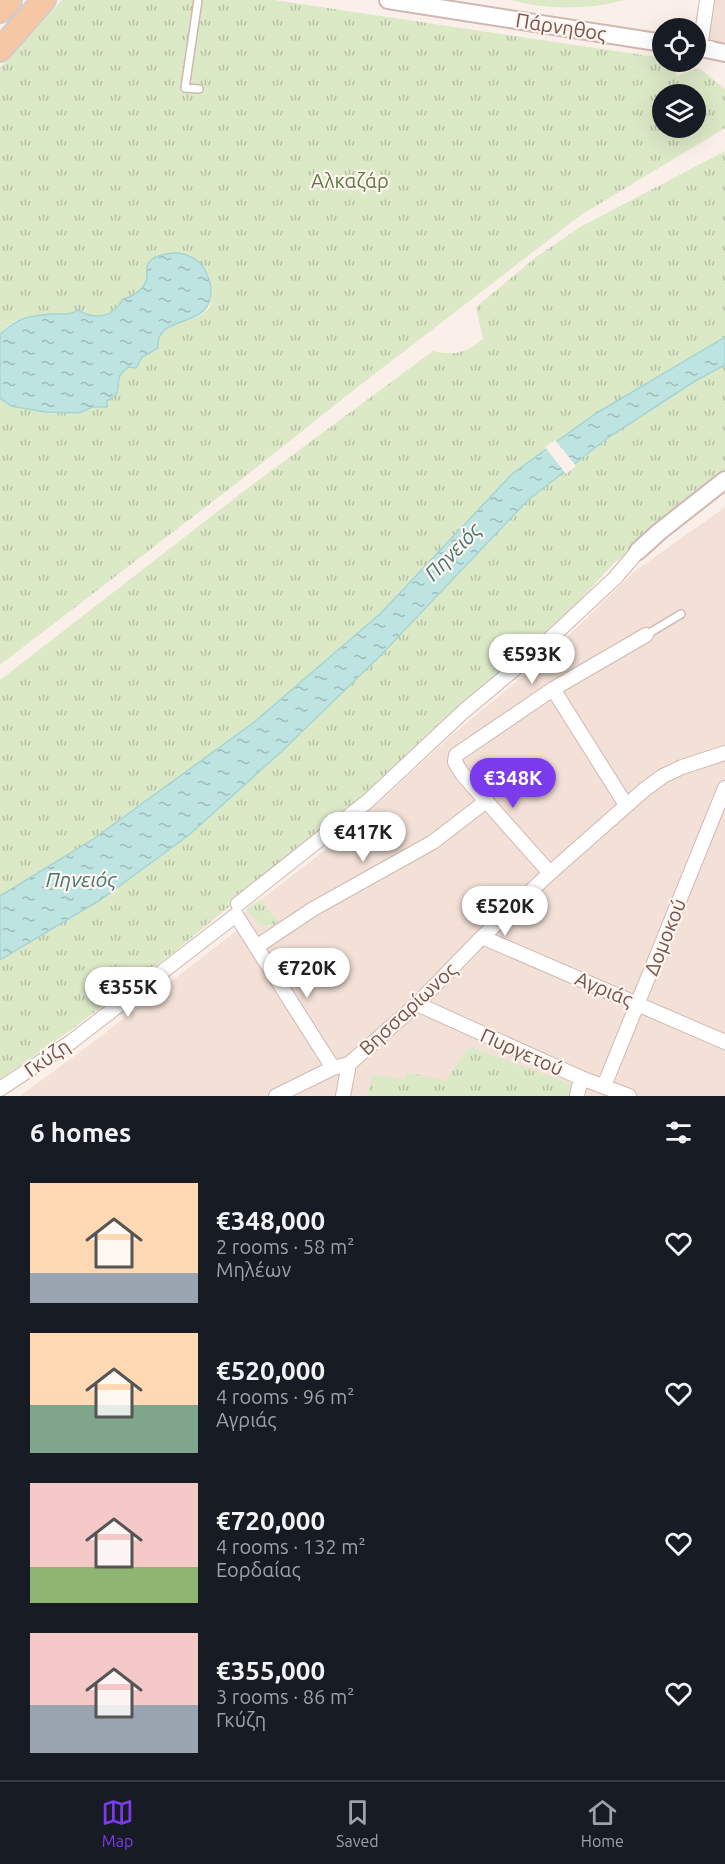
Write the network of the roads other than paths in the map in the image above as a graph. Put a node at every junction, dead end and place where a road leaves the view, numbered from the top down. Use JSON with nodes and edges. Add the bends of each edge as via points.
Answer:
{"nodes":[{"id":1,"x":10,"y":0,"type":"edge"},
{"id":2,"x":44,"y":0,"type":"edge"},
{"id":3,"x":198,"y":0,"type":"edge"},
{"id":4,"x":388,"y":0,"type":"edge"},
{"id":5,"x":707,"y":0,"type":"edge"},
{"id":6,"x":0,"y":11,"type":"edge"},
{"id":7,"x":704,"y":18,"type":"edge"},
{"id":8,"x":652,"y":41,"type":"edge"},
{"id":9,"x":706,"y":49,"type":"edge"},
{"id":10,"x":0,"y":50,"type":"edge"},
{"id":11,"x":725,"y":51,"type":"edge"},
{"id":12,"x":199,"y":89,"type":"dead end"},
{"id":13,"x":725,"y":480,"type":"edge"},
{"id":14,"x":638,"y":551,"type":"joint"},
{"id":15,"x":681,"y":614,"type":"dead end"},
{"id":16,"x":646,"y":635,"type":"joint"},
{"id":17,"x":553,"y":689,"type":"junction"},
{"id":18,"x":725,"y":753,"type":"edge"},
{"id":19,"x":725,"y":788,"type":"edge"},
{"id":20,"x":485,"y":802,"type":"junction"},
{"id":21,"x":626,"y":805,"type":"junction"},
{"id":22,"x":550,"y":873,"type":"junction"},
{"id":23,"x":237,"y":909,"type":"junction"},
{"id":24,"x":482,"y":937,"type":"junction"},
{"id":25,"x":256,"y":947,"type":"junction"},
{"id":26,"x":638,"y":1003,"type":"junction"},
{"id":27,"x":417,"y":1005,"type":"junction"},
{"id":28,"x":725,"y":1042,"type":"edge"},
{"id":29,"x":349,"y":1064,"type":"junction"},
{"id":30,"x":333,"y":1068,"type":"junction"},
{"id":31,"x":580,"y":1078,"type":"junction"},
{"id":32,"x":604,"y":1086,"type":"junction"},
{"id":33,"x":0,"y":1089,"type":"edge"},
{"id":34,"x":276,"y":1096,"type":"edge"},
{"id":35,"x":344,"y":1096,"type":"edge"},
{"id":36,"x":577,"y":1096,"type":"edge"},
{"id":37,"x":629,"y":1096,"type":"edge"}],
"edges":[{"from":1,"to":6,"type":"main road"},
{"from":2,"to":10,"type":"main road"},
{"from":3,"to":12,"type":"lane","via":[[184,88]]},
{"from":4,"to":8,"type":"street","name":"Πάρνηθος"},
{"from":5,"to":7,"type":"street"},
{"from":9,"to":11,"type":"street"},
{"from":13,"to":14,"type":"street"},
{"from":14,"to":23,"type":"street","name":"Γκύζη","via":[[615,578],[541,647],[368,801]]},
{"from":15,"to":16,"type":"lane"},
{"from":16,"to":17,"type":"street"},
{"from":17,"to":20,"type":"street","via":[[456,755],[455,762]]},
{"from":17,"to":21,"type":"street"},
{"from":18,"to":21,"type":"street","name":"Βησσαρίωνος","via":[[663,776]]},
{"from":19,"to":26,"type":"street","name":"Δομοκού"},
{"from":20,"to":22,"type":"street"},
{"from":20,"to":25,"type":"street","via":[[434,842],[314,909]]},
{"from":21,"to":22,"type":"street","name":"Βησσαρίωνος"},
{"from":22,"to":24,"type":"street","name":"Βησσαρίωνος"},
{"from":23,"to":25,"type":"street"},
{"from":23,"to":33,"type":"street","name":"Γκύζη","via":[[71,1042]]},
{"from":24,"to":26,"type":"street","name":"Αγριάς"},
{"from":24,"to":27,"type":"street","name":"Βησσαρίωνος"},
{"from":25,"to":30,"type":"street"},
{"from":26,"to":28,"type":"street","name":"Αγριάς"},
{"from":26,"to":32,"type":"street","name":"Δομοκού"},
{"from":27,"to":29,"type":"street","name":"Βησσαρίωνος"},
{"from":27,"to":31,"type":"street","name":"Πυργετού"},
{"from":29,"to":30,"type":"street","name":"Βησσαρίωνος"},
{"from":29,"to":35,"type":"street"},
{"from":30,"to":34,"type":"street","name":"Βησσαρίωνος"},
{"from":31,"to":32,"type":"street","name":"Πυργετού"},
{"from":31,"to":36,"type":"street"},
{"from":32,"to":37,"type":"street","name":"Πυργετού"}]}
